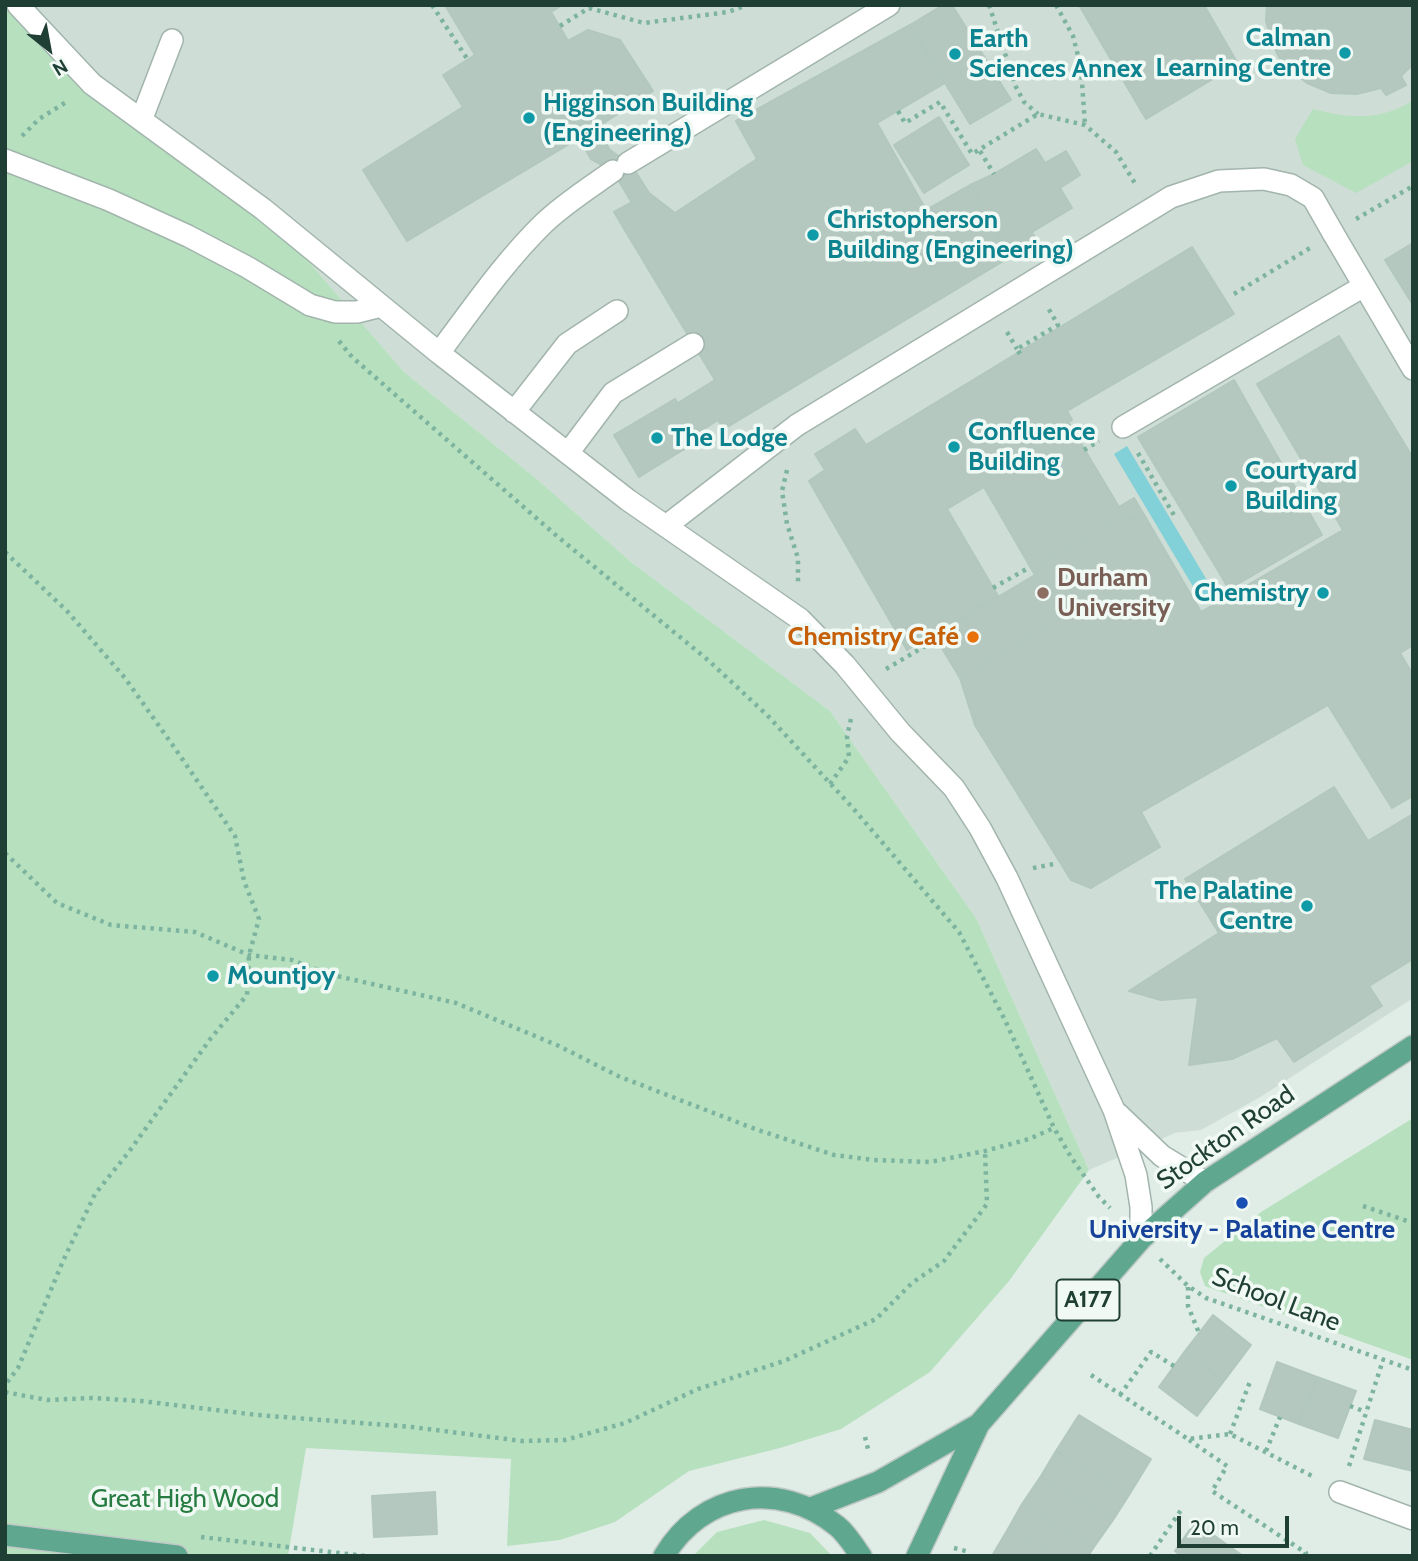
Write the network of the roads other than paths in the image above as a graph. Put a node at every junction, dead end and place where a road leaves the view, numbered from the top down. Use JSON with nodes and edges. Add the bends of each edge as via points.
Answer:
{"nodes":[{"id":1,"x":18,"y":5,"type":"edge"},
{"id":2,"x":889,"y":5,"type":"edge"},
{"id":3,"x":172,"y":40,"type":"dead end"},
{"id":4,"x":142,"y":118,"type":"junction"},
{"id":5,"x":8,"y":161,"type":"edge"},
{"id":6,"x":1364,"y":286,"type":"junction"},
{"id":7,"x":381,"y":306,"type":"junction"},
{"id":8,"x":617,"y":311,"type":"dead end"},
{"id":9,"x":693,"y":344,"type":"dead end"},
{"id":10,"x":439,"y":353,"type":"junction"},
{"id":11,"x":1413,"y":369,"type":"edge"},
{"id":12,"x":514,"y":412,"type":"junction"},
{"id":13,"x":1123,"y":427,"type":"road end"},
{"id":14,"x":568,"y":453,"type":"junction"},
{"id":15,"x":666,"y":526,"type":"junction"},
{"id":16,"x":1413,"y":1046,"type":"edge"},
{"id":17,"x":1114,"y":1110,"type":"junction"},
{"id":18,"x":1205,"y":1182,"type":"junction"},
{"id":19,"x":1141,"y":1239,"type":"junction"},
{"id":20,"x":979,"y":1424,"type":"junction"},
{"id":21,"x":1340,"y":1492,"type":"road end"},
{"id":22,"x":811,"y":1508,"type":"junction"},
{"id":23,"x":1413,"y":1519,"type":"edge"},
{"id":24,"x":5,"y":1535,"type":"edge"},
{"id":25,"x":177,"y":1556,"type":"edge"},
{"id":26,"x":664,"y":1556,"type":"edge"},
{"id":27,"x":861,"y":1556,"type":"edge"},
{"id":28,"x":916,"y":1556,"type":"edge"}],
"edges":[{"from":1,"to":4,"type":"street","via":[[93,84]]},
{"from":2,"to":10,"type":"street","via":[[572,200],[544,223],[503,269]]},
{"from":3,"to":4,"type":"street"},
{"from":4,"to":7,"type":"street"},
{"from":5,"to":7,"type":"street","via":[[188,236],[310,305],[335,312]]},
{"from":6,"to":11,"type":"street"},
{"from":6,"to":13,"type":"street"},
{"from":6,"to":15,"type":"street","via":[[1313,198],[1291,185],[1264,179],[1219,181],[1171,197],[797,425]]},
{"from":7,"to":10,"type":"street"},
{"from":8,"to":12,"type":"street","via":[[567,344]]},
{"from":9,"to":14,"type":"street","via":[[613,393]]},
{"from":10,"to":12,"type":"street"},
{"from":12,"to":14,"type":"street"},
{"from":14,"to":15,"type":"street"},
{"from":15,"to":17,"type":"street","via":[[800,619],[954,788],[980,828],[1042,952]]},
{"from":16,"to":18,"type":"main road","name":"Stockton Road","number":"A177"},
{"from":17,"to":18,"type":"street","via":[[1162,1156]]},
{"from":17,"to":19,"type":"street","via":[[1136,1175]]},
{"from":18,"to":19,"type":"main road","name":"Stockton Road","number":"A177"},
{"from":19,"to":20,"type":"main road","name":"Stockton Road","number":"A177"},
{"from":20,"to":22,"type":"main road","name":"Stockton Road","number":"A177","via":[[878,1482]]},
{"from":20,"to":28,"type":"main road","name":"Stockton Road"},
{"from":21,"to":23,"type":"street"},
{"from":22,"to":26,"type":"main road","via":[[775,1497],[738,1499],[703,1513],[675,1537]]},
{"from":22,"to":27,"type":"main road","via":[[839,1527]]},
{"from":24,"to":25,"type":"main road"}]}
